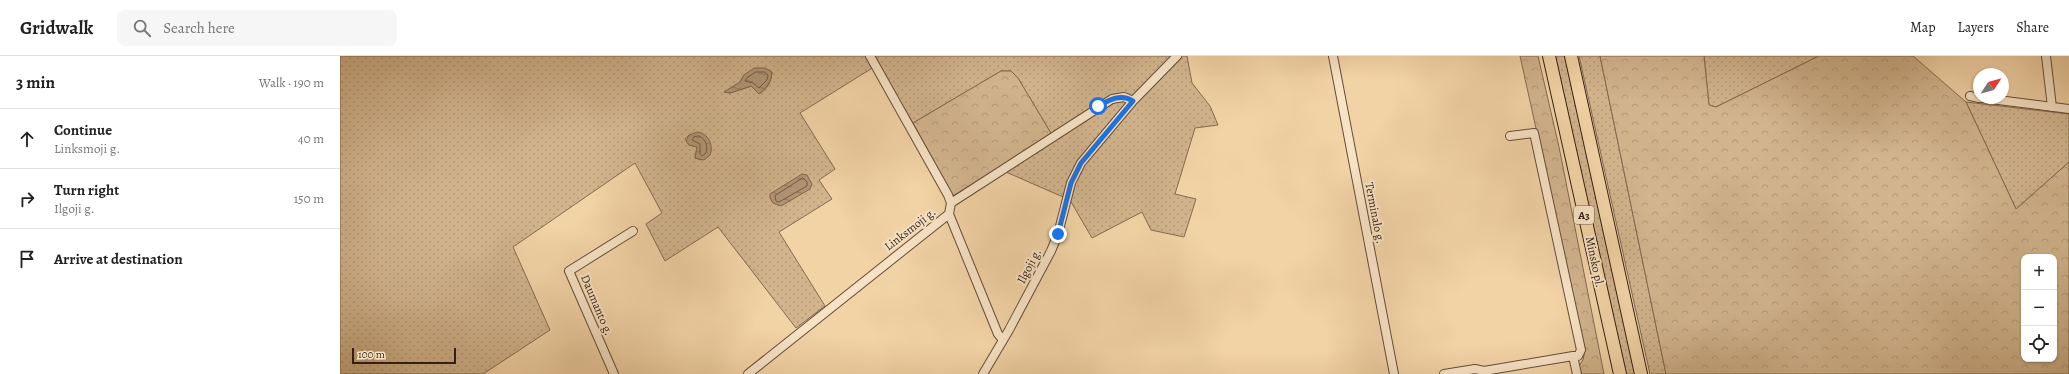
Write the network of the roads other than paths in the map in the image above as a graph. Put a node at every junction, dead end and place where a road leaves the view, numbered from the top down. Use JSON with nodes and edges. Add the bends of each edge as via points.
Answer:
{"nodes":[{"id":1,"x":870,"y":56,"type":"edge"},
{"id":2,"x":1177,"y":56,"type":"edge"},
{"id":3,"x":1333,"y":56,"type":"edge"},
{"id":4,"x":1549,"y":56,"type":"edge"},
{"id":5,"x":1571,"y":56,"type":"edge"},
{"id":6,"x":2046,"y":56,"type":"edge"},
{"id":7,"x":1970,"y":96,"type":"dead end"},
{"id":8,"x":1973,"y":97,"type":"edge"},
{"id":9,"x":1133,"y":101,"type":"junction"},
{"id":10,"x":2009,"y":101,"type":"edge"},
{"id":11,"x":2052,"y":107,"type":"junction"},
{"id":12,"x":2069,"y":109,"type":"edge"},
{"id":13,"x":1510,"y":136,"type":"dead end"},
{"id":14,"x":951,"y":203,"type":"junction"},
{"id":15,"x":949,"y":214,"type":"junction"},
{"id":16,"x":633,"y":231,"type":"dead end"},
{"id":17,"x":1003,"y":340,"type":"junction"},
{"id":18,"x":1573,"y":356,"type":"junction"},
{"id":19,"x":614,"y":374,"type":"edge"},
{"id":20,"x":748,"y":374,"type":"edge"},
{"id":21,"x":983,"y":374,"type":"edge"},
{"id":22,"x":1394,"y":374,"type":"edge"},
{"id":23,"x":1444,"y":374,"type":"edge"},
{"id":24,"x":1577,"y":374,"type":"edge"},
{"id":25,"x":1620,"y":374,"type":"edge"},
{"id":26,"x":1641,"y":374,"type":"edge"}],
"edges":[{"from":1,"to":14,"type":"street"},
{"from":2,"to":9,"type":"street","name":"Ilgoji g."},
{"from":3,"to":22,"type":"street","name":"Terminalo g."},
{"from":4,"to":25,"type":"highway","name":"Minsko pl.","number":"A3"},
{"from":5,"to":26,"type":"highway","name":"Minsko pl.","number":"A3"},
{"from":6,"to":11,"type":"street"},
{"from":7,"to":8,"type":"street"},
{"from":9,"to":14,"type":"street","name":"Linksmoji g.","via":[[1124,97],[1112,99]]},
{"from":9,"to":17,"type":"street","name":"Ilgoji g.","via":[[1081,163],[1071,183],[1051,251]]},
{"from":10,"to":11,"type":"street"},
{"from":11,"to":12,"type":"street"},
{"from":13,"to":18,"type":"street","via":[[1534,133],[1581,350],[1578,356]]},
{"from":14,"to":15,"type":"street","name":"Linksmoji g."},
{"from":15,"to":17,"type":"street","via":[[998,334]]},
{"from":15,"to":20,"type":"street","name":"Linksmoji g."},
{"from":16,"to":19,"type":"street","name":"Daumanto g.","via":[[570,272]]},
{"from":17,"to":21,"type":"street","name":"Ilgoji g."},
{"from":18,"to":23,"type":"street","via":[[1484,371],[1475,369]]},
{"from":18,"to":24,"type":"street"}]}
